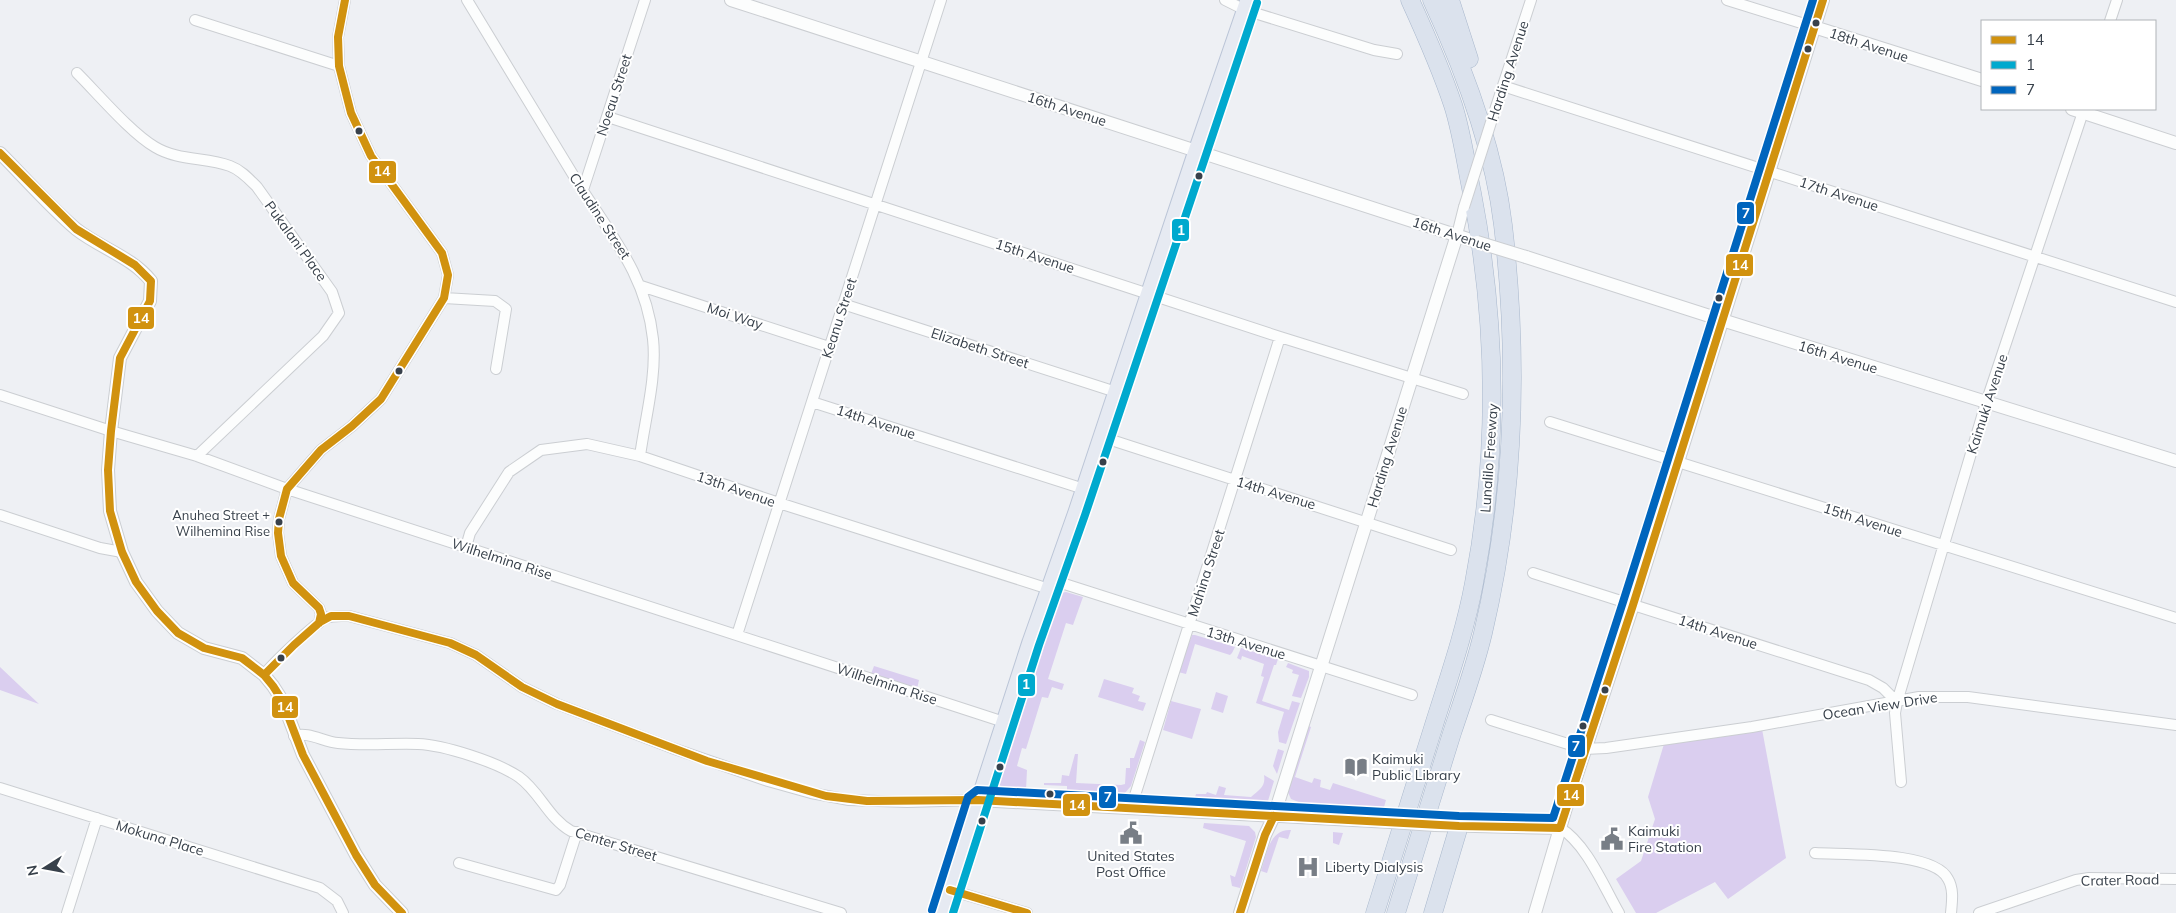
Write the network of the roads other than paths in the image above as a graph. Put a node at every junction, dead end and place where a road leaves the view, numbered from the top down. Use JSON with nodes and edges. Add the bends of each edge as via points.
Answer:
{"nodes":[{"id":1,"x":345,"y":0,"type":"edge"},
{"id":2,"x":467,"y":0,"type":"edge"},
{"id":3,"x":645,"y":0,"type":"edge"},
{"id":4,"x":731,"y":0,"type":"edge"},
{"id":5,"x":940,"y":0,"type":"edge"},
{"id":6,"x":1225,"y":0,"type":"edge"},
{"id":7,"x":1410,"y":0,"type":"edge"},
{"id":8,"x":1432,"y":0,"type":"edge"},
{"id":9,"x":1450,"y":0,"type":"edge"},
{"id":10,"x":1531,"y":0,"type":"edge"},
{"id":11,"x":1726,"y":0,"type":"edge"},
{"id":12,"x":1823,"y":0,"type":"edge"},
{"id":13,"x":2117,"y":0,"type":"edge"},
{"id":14,"x":1247,"y":5,"type":"edge"},
{"id":15,"x":195,"y":20,"type":"dead end"},
{"id":16,"x":2110,"y":20,"type":"edge"},
{"id":17,"x":1814,"y":27,"type":"junction"},
{"id":18,"x":1397,"y":54,"type":"dead end"},
{"id":19,"x":921,"y":61,"type":"junction"},
{"id":20,"x":339,"y":66,"type":"junction"},
{"id":21,"x":77,"y":73,"type":"dead end"},
{"id":22,"x":1981,"y":80,"type":"edge"},
{"id":23,"x":1503,"y":86,"type":"junction"},
{"id":24,"x":2079,"y":110,"type":"edge"},
{"id":25,"x":608,"y":117,"type":"junction"},
{"id":26,"x":2176,"y":143,"type":"edge"},
{"id":27,"x":1196,"y":151,"type":"junction"},
{"id":28,"x":0,"y":153,"type":"edge"},
{"id":29,"x":1770,"y":172,"type":"junction"},
{"id":30,"x":583,"y":190,"type":"junction"},
{"id":31,"x":876,"y":203,"type":"junction"},
{"id":32,"x":1503,"y":224,"type":"junction"},
{"id":33,"x":1456,"y":235,"type":"junction"},
{"id":34,"x":2036,"y":256,"type":"junction"},
{"id":35,"x":641,"y":286,"type":"junction"},
{"id":36,"x":1149,"y":293,"type":"junction"},
{"id":37,"x":444,"y":298,"type":"junction"},
{"id":38,"x":2176,"y":302,"type":"edge"},
{"id":39,"x":843,"y":304,"type":"junction"},
{"id":40,"x":1722,"y":320,"type":"junction"},
{"id":41,"x":1280,"y":337,"type":"junction"},
{"id":42,"x":829,"y":347,"type":"junction"},
{"id":43,"x":496,"y":369,"type":"dead end"},
{"id":44,"x":1412,"y":377,"type":"junction"},
{"id":45,"x":1116,"y":392,"type":"junction"},
{"id":46,"x":1463,"y":394,"type":"dead end"},
{"id":47,"x":0,"y":395,"type":"edge"},
{"id":48,"x":812,"y":402,"type":"junction"},
{"id":49,"x":1986,"y":403,"type":"junction"},
{"id":50,"x":1550,"y":422,"type":"dead end"},
{"id":51,"x":111,"y":431,"type":"junction"},
{"id":52,"x":1102,"y":437,"type":"junction"},
{"id":53,"x":197,"y":456,"type":"junction"},
{"id":54,"x":640,"y":456,"type":"junction"},
{"id":55,"x":1678,"y":461,"type":"junction"},
{"id":56,"x":2176,"y":462,"type":"edge"},
{"id":57,"x":1236,"y":481,"type":"junction"},
{"id":58,"x":287,"y":489,"type":"junction"},
{"id":59,"x":1084,"y":489,"type":"junction"},
{"id":60,"x":779,"y":503,"type":"junction"},
{"id":61,"x":0,"y":515,"type":"edge"},
{"id":62,"x":1366,"y":521,"type":"junction"},
{"id":63,"x":1943,"y":545,"type":"junction"},
{"id":64,"x":466,"y":547,"type":"junction"},
{"id":65,"x":1451,"y":550,"type":"dead end"},
{"id":66,"x":122,"y":552,"type":"junction"},
{"id":67,"x":1533,"y":573,"type":"dead end"},
{"id":68,"x":1050,"y":585,"type":"junction"},
{"id":69,"x":313,"y":602,"type":"junction"},
{"id":70,"x":1633,"y":605,"type":"junction"},
{"id":71,"x":358,"y":618,"type":"junction"},
{"id":72,"x":2176,"y":618,"type":"edge"},
{"id":73,"x":319,"y":623,"type":"junction"},
{"id":74,"x":1190,"y":626,"type":"junction"},
{"id":75,"x":737,"y":635,"type":"junction"},
{"id":76,"x":1321,"y":666,"type":"junction"},
{"id":77,"x":264,"y":675,"type":"junction"},
{"id":78,"x":1412,"y":695,"type":"dead end"},
{"id":79,"x":1897,"y":702,"type":"junction"},
{"id":80,"x":1491,"y":720,"type":"dead end"},
{"id":81,"x":1004,"y":722,"type":"junction"},
{"id":82,"x":2176,"y":725,"type":"edge"},
{"id":83,"x":294,"y":736,"type":"junction"},
{"id":84,"x":1584,"y":749,"type":"junction"},
{"id":85,"x":1902,"y":782,"type":"dead end"},
{"id":86,"x":0,"y":788,"type":"edge"},
{"id":87,"x":978,"y":800,"type":"junction"},
{"id":88,"x":1131,"y":808,"type":"junction"},
{"id":89,"x":1274,"y":816,"type":"junction"},
{"id":90,"x":97,"y":818,"type":"junction"},
{"id":91,"x":1459,"y":826,"type":"junction"},
{"id":92,"x":1560,"y":828,"type":"junction"},
{"id":93,"x":577,"y":832,"type":"junction"},
{"id":94,"x":1815,"y":853,"type":"dead end"},
{"id":95,"x":459,"y":863,"type":"dead end"},
{"id":96,"x":2176,"y":879,"type":"edge"},
{"id":97,"x":950,"y":890,"type":"junction"},
{"id":98,"x":67,"y":913,"type":"edge"},
{"id":99,"x":343,"y":913,"type":"edge"},
{"id":100,"x":402,"y":913,"type":"edge"},
{"id":101,"x":841,"y":913,"type":"edge"},
{"id":102,"x":942,"y":913,"type":"edge"},
{"id":103,"x":1027,"y":913,"type":"edge"},
{"id":104,"x":1240,"y":913,"type":"edge"},
{"id":105,"x":1375,"y":913,"type":"edge"},
{"id":106,"x":1396,"y":913,"type":"edge"},
{"id":107,"x":1432,"y":913,"type":"edge"},
{"id":108,"x":1535,"y":913,"type":"edge"},
{"id":109,"x":1619,"y":913,"type":"edge"},
{"id":110,"x":1951,"y":913,"type":"edge"},
{"id":111,"x":1979,"y":913,"type":"edge"}],
"edges":[{"from":1,"to":20,"type":"street","via":[[338,37]]},
{"from":2,"to":30,"type":"street","name":"Claudine Street"},
{"from":3,"to":25,"type":"street","name":"Noeau Street"},
{"from":4,"to":19,"type":"street","name":"16th Avenue"},
{"from":5,"to":19,"type":"street","name":"Keanu Street"},
{"from":6,"to":14,"type":"street"},
{"from":7,"to":105,"type":"highway","name":"Lunalilo Freeway","via":[[1434,53],[1453,108],[1479,228],[1492,350],[1491,462],[1484,522],[1467,613]]},
{"from":8,"to":32,"type":"highway","name":"Lunalilo Freeway","via":[[1472,101],[1490,161]]},
{"from":9,"to":32,"type":"highway","via":[[1483,113]]},
{"from":10,"to":23,"type":"street","name":"Harding Avenue"},
{"from":11,"to":17,"type":"street","name":"18th Avenue"},
{"from":12,"to":17,"type":"street"},
{"from":13,"to":16,"type":"street"},
{"from":14,"to":18,"type":"street","via":[[1374,50]]},
{"from":14,"to":27,"type":"main road"},
{"from":15,"to":20,"type":"street"},
{"from":17,"to":22,"type":"street","name":"18th Avenue"},
{"from":17,"to":29,"type":"street"},
{"from":19,"to":27,"type":"street","name":"16th Avenue"},
{"from":19,"to":31,"type":"street","name":"Keanu Street"},
{"from":20,"to":37,"type":"street","via":[[351,113],[371,156],[442,253],[448,276]]},
{"from":21,"to":53,"type":"street","name":"Pukalani Place","via":[[138,134],[156,147],[174,155],[230,166],[244,175],[257,187],[332,292],[339,313],[323,336]]},
{"from":23,"to":29,"type":"street","name":"17th Avenue"},
{"from":23,"to":33,"type":"street","name":"Harding Avenue","bridge":true},
{"from":24,"to":26,"type":"street"},
{"from":24,"to":34,"type":"street","name":"Kaimuki Avenue"},
{"from":25,"to":30,"type":"street","name":"Noeau Street"},
{"from":25,"to":31,"type":"street","name":"15th Avenue"},
{"from":27,"to":33,"type":"street","name":"16th Avenue"},
{"from":27,"to":36,"type":"main road"},
{"from":28,"to":51,"type":"street","via":[[76,229],[140,268],[151,281],[150,300],[120,358]]},
{"from":29,"to":34,"type":"street","name":"17th Avenue"},
{"from":29,"to":40,"type":"street"},
{"from":30,"to":35,"type":"street","name":"Claudine Street"},
{"from":31,"to":36,"type":"street","name":"15th Avenue"},
{"from":31,"to":39,"type":"street","name":"Keanu Street"},
{"from":32,"to":106,"type":"highway","name":"Lunalilo Freeway","via":[[1513,375],[1506,512],[1483,634]]},
{"from":33,"to":40,"type":"street","name":"16th Avenue","bridge":true},
{"from":33,"to":44,"type":"street","name":"Harding Avenue"},
{"from":34,"to":38,"type":"street","name":"17th Avenue"},
{"from":34,"to":49,"type":"street","name":"Kaimuki Avenue"},
{"from":35,"to":42,"type":"street","name":"Moi Way"},
{"from":35,"to":54,"type":"street","name":"Claudine Street","via":[[654,353]]},
{"from":36,"to":41,"type":"street","name":"15th Avenue"},
{"from":36,"to":45,"type":"main road"},
{"from":37,"to":43,"type":"street","via":[[495,301],[506,309]]},
{"from":37,"to":58,"type":"street","via":[[381,399],[321,450]]},
{"from":39,"to":42,"type":"street","name":"Keanu Street"},
{"from":39,"to":45,"type":"street","name":"Elizabeth Street"},
{"from":40,"to":49,"type":"street","name":"16th Avenue"},
{"from":40,"to":55,"type":"street"},
{"from":41,"to":44,"type":"street","name":"15th Avenue"},
{"from":41,"to":57,"type":"street","name":"Mahina Street"},
{"from":42,"to":48,"type":"street","name":"Keanu Street"},
{"from":44,"to":46,"type":"street","name":"15th Avenue"},
{"from":44,"to":62,"type":"street","name":"Harding Avenue"},
{"from":45,"to":52,"type":"main road"},
{"from":47,"to":51,"type":"street","name":"Wilhelmina Rise"},
{"from":48,"to":59,"type":"street","name":"14th Avenue"},
{"from":48,"to":60,"type":"street","name":"Keanu Street"},
{"from":49,"to":56,"type":"street","name":"16th Avenue"},
{"from":49,"to":63,"type":"street","name":"Kaimuki Avenue"},
{"from":50,"to":55,"type":"street","name":"15th Avenue"},
{"from":51,"to":53,"type":"street","name":"Wilhelmina Rise"},
{"from":51,"to":66,"type":"street","via":[[108,470],[110,511]]},
{"from":52,"to":57,"type":"street","name":"14th Avenue"},
{"from":52,"to":59,"type":"main road"},
{"from":53,"to":58,"type":"street","name":"Wilhelmina Rise"},
{"from":54,"to":60,"type":"street","name":"13th Avenue"},
{"from":54,"to":64,"type":"street","name":"13th Avenue","via":[[587,444],[541,450],[509,472],[470,533]]},
{"from":55,"to":63,"type":"street","name":"15th Avenue"},
{"from":55,"to":70,"type":"street"},
{"from":57,"to":62,"type":"street","name":"14th Avenue"},
{"from":57,"to":74,"type":"street","name":"Mahina Street"},
{"from":58,"to":64,"type":"street","name":"Wilhelmina Rise"},
{"from":58,"to":69,"type":"street","via":[[279,519],[282,556],[293,583]]},
{"from":59,"to":68,"type":"main road"},
{"from":60,"to":68,"type":"street","name":"13th Avenue"},
{"from":60,"to":75,"type":"street","name":"Keanu Street"},
{"from":61,"to":66,"type":"street","via":[[100,548]]},
{"from":62,"to":65,"type":"street","name":"14th Avenue"},
{"from":62,"to":76,"type":"street","name":"Harding Avenue"},
{"from":63,"to":72,"type":"street","name":"15th Avenue"},
{"from":63,"to":79,"type":"street","name":"Kaimuki Avenue"},
{"from":64,"to":75,"type":"street","name":"Wilhelmina Rise"},
{"from":66,"to":77,"type":"street","via":[[136,582],[178,633],[204,648],[242,658]]},
{"from":67,"to":70,"type":"street","name":"14th Avenue"},
{"from":68,"to":74,"type":"street","name":"13th Avenue"},
{"from":68,"to":81,"type":"main road"},
{"from":69,"to":71,"type":"street"},
{"from":69,"to":73,"type":"street","via":[[321,611]]},
{"from":70,"to":79,"type":"street","name":"14th Avenue","via":[[1869,680]]},
{"from":70,"to":84,"type":"street"},
{"from":71,"to":73,"type":"street","via":[[335,616]]},
{"from":71,"to":87,"type":"street","via":[[450,642],[476,655],[522,687],[557,704],[689,755],[768,781],[848,800]]},
{"from":73,"to":77,"type":"street"},
{"from":74,"to":76,"type":"street","name":"13th Avenue"},
{"from":74,"to":88,"type":"street","name":"Mahina Street"},
{"from":75,"to":81,"type":"street","name":"Wilhelmina Rise"},
{"from":76,"to":78,"type":"street","name":"13th Avenue"},
{"from":76,"to":89,"type":"street","name":"Harding Avenue"},
{"from":77,"to":83,"type":"street","via":[[282,700]]},
{"from":79,"to":82,"type":"street","name":"Ocean View Drive","via":[[1934,696],[1968,697]]},
{"from":79,"to":84,"type":"street","name":"Ocean View Drive","via":[[1617,748]]},
{"from":79,"to":85,"type":"street","name":"Kaimuki Avenue","via":[[1895,713]]},
{"from":80,"to":84,"type":"street"},
{"from":81,"to":87,"type":"main road"},
{"from":83,"to":93,"type":"street","name":"Center Street","via":[[305,734],[343,744],[420,744],[458,752],[503,768],[518,777],[554,819]]},
{"from":83,"to":100,"type":"street","via":[[367,873]]},
{"from":84,"to":92,"type":"street"},
{"from":86,"to":90,"type":"street","name":"Mokuna Place"},
{"from":87,"to":88,"type":"street"},
{"from":87,"to":97,"type":"main road"},
{"from":88,"to":89,"type":"street"},
{"from":89,"to":91,"type":"street","bridge":true},
{"from":89,"to":104,"type":"street","name":"Harding Avenue","via":[[1265,834]]},
{"from":90,"to":98,"type":"street"},
{"from":90,"to":99,"type":"street","name":"Mokuna Place","via":[[320,888],[337,901]]},
{"from":91,"to":92,"type":"street"},
{"from":91,"to":107,"type":"highway"},
{"from":92,"to":108,"type":"street"},
{"from":92,"to":109,"type":"street","via":[[1580,846]]},
{"from":93,"to":95,"type":"street","via":[[556,890]]},
{"from":93,"to":101,"type":"street","name":"Center Street"},
{"from":94,"to":110,"type":"street","via":[[1909,859],[1932,865],[1942,870],[1951,886]]},
{"from":96,"to":111,"type":"street","name":"Crater Road","via":[[2076,880]]},
{"from":97,"to":102,"type":"main road"},
{"from":97,"to":103,"type":"street"}]}
